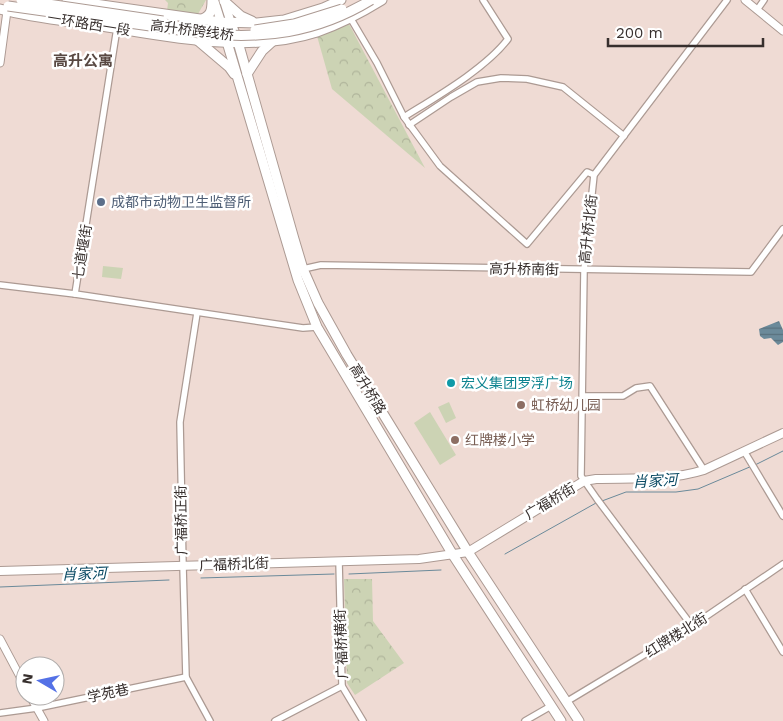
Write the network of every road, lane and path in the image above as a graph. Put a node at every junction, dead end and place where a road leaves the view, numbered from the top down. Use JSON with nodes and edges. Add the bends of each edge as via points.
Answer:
{"nodes":[{"id":1,"x":21,"y":0,"type":"edge"},
{"id":2,"x":67,"y":0,"type":"edge"},
{"id":3,"x":213,"y":0,"type":"edge"},
{"id":4,"x":360,"y":0,"type":"edge"},
{"id":5,"x":371,"y":0,"type":"edge"},
{"id":6,"x":382,"y":0,"type":"edge"},
{"id":7,"x":483,"y":0,"type":"edge"},
{"id":8,"x":728,"y":0,"type":"edge"},
{"id":9,"x":745,"y":0,"type":"edge"},
{"id":10,"x":764,"y":0,"type":"edge"},
{"id":11,"x":224,"y":1,"type":"edge"},
{"id":12,"x":337,"y":1,"type":"edge"},
{"id":13,"x":4,"y":7,"type":"edge"},
{"id":14,"x":757,"y":10,"type":"junction"},
{"id":15,"x":351,"y":19,"type":"junction"},
{"id":16,"x":200,"y":20,"type":"junction"},
{"id":17,"x":221,"y":22,"type":"junction"},
{"id":18,"x":231,"y":23,"type":"junction"},
{"id":19,"x":257,"y":23,"type":"junction"},
{"id":20,"x":117,"y":28,"type":"junction"},
{"id":21,"x":783,"y":32,"type":"edge"},
{"id":22,"x":196,"y":39,"type":"junction"},
{"id":23,"x":226,"y":41,"type":"junction"},
{"id":24,"x":273,"y":41,"type":"junction"},
{"id":25,"x":238,"y":42,"type":"junction"},
{"id":26,"x":0,"y":63,"type":"edge"},
{"id":27,"x":247,"y":74,"type":"junction"},
{"id":28,"x":238,"y":79,"type":"junction"},
{"id":29,"x":404,"y":117,"type":"junction"},
{"id":30,"x":409,"y":125,"type":"junction"},
{"id":31,"x":624,"y":136,"type":"junction"},
{"id":32,"x":594,"y":175,"type":"junction"},
{"id":33,"x":783,"y":230,"type":"edge"},
{"id":34,"x":303,"y":269,"type":"junction"},
{"id":35,"x":584,"y":270,"type":"junction"},
{"id":36,"x":0,"y":285,"type":"edge"},
{"id":37,"x":75,"y":294,"type":"junction"},
{"id":38,"x":197,"y":313,"type":"junction"},
{"id":39,"x":317,"y":327,"type":"junction"},
{"id":40,"x":583,"y":396,"type":"junction"},
{"id":41,"x":783,"y":433,"type":"edge"},
{"id":42,"x":744,"y":451,"type":"junction"},
{"id":43,"x":704,"y":470,"type":"junction"},
{"id":44,"x":584,"y":481,"type":"junction"},
{"id":45,"x":783,"y":516,"type":"edge"},
{"id":46,"x":468,"y":552,"type":"junction"},
{"id":47,"x":453,"y":555,"type":"junction"},
{"id":48,"x":339,"y":561,"type":"junction"},
{"id":49,"x":783,"y":564,"type":"edge"},
{"id":50,"x":182,"y":566,"type":"junction"},
{"id":51,"x":0,"y":571,"type":"edge"},
{"id":52,"x":745,"y":590,"type":"junction"},
{"id":53,"x":692,"y":626,"type":"junction"},
{"id":54,"x":0,"y":639,"type":"edge"},
{"id":55,"x":783,"y":652,"type":"edge"},
{"id":56,"x":15,"y":667,"type":"edge"},
{"id":57,"x":186,"y":677,"type":"junction"},
{"id":58,"x":342,"y":686,"type":"junction"},
{"id":59,"x":566,"y":702,"type":"junction"},
{"id":60,"x":551,"y":706,"type":"junction"},
{"id":61,"x":37,"y":708,"type":"junction"},
{"id":62,"x":0,"y":713,"type":"edge"},
{"id":63,"x":44,"y":721,"type":"edge"},
{"id":64,"x":210,"y":721,"type":"edge"},
{"id":65,"x":275,"y":721,"type":"edge"},
{"id":66,"x":363,"y":721,"type":"edge"},
{"id":67,"x":525,"y":721,"type":"edge"},
{"id":68,"x":560,"y":721,"type":"edge"},
{"id":69,"x":579,"y":721,"type":"edge"}],
"edges":[{"from":1,"to":4,"type":"main road","name":"高升桥跨线桥","bridge":true,"via":[[191,26],[257,30],[307,21]]},
{"from":2,"to":16,"type":"main road","name":"一环路西一段"},
{"from":3,"to":16,"type":"main road","via":[[210,14]]},
{"from":3,"to":17,"type":"main road"},
{"from":5,"to":13,"type":"main road","name":"高升桥跨线桥","bridge":true,"via":[[344,15],[308,28],[257,36],[200,33]]},
{"from":6,"to":15,"type":"main road","name":"一环路西一段"},
{"from":7,"to":29,"type":"street","via":[[508,39],[497,53]]},
{"from":8,"to":31,"type":"street","name":"高升桥北街"},
{"from":9,"to":14,"type":"street"},
{"from":10,"to":14,"type":"street"},
{"from":11,"to":18,"type":"main road"},
{"from":11,"to":19,"type":"main road","via":[[241,16]]},
{"from":12,"to":19,"type":"main road","name":"一环路西一段","via":[[284,20]]},
{"from":13,"to":20,"type":"main road","name":"一环路西一段"},
{"from":13,"to":26,"type":"street"},
{"from":14,"to":21,"type":"street"},
{"from":15,"to":24,"type":"main road","name":"一环路西一段","via":[[316,32]]},
{"from":15,"to":29,"type":"street"},
{"from":16,"to":17,"type":"main road","name":"一环路西一段"},
{"from":17,"to":18,"type":"main road","name":"一环路西一段"},
{"from":17,"to":23,"type":"main road","name":"高升桥路"},
{"from":18,"to":19,"type":"main road","name":"一环路西一段"},
{"from":18,"to":25,"type":"main road","name":"高升桥路"},
{"from":20,"to":22,"type":"main road","name":"一环路西一段"},
{"from":20,"to":37,"type":"street","name":"七道堰街"},
{"from":22,"to":23,"type":"main road","name":"一环路西一段"},
{"from":22,"to":28,"type":"main road"},
{"from":23,"to":25,"type":"main road","name":"一环路西一段"},
{"from":23,"to":28,"type":"main road","name":"高升桥路"},
{"from":24,"to":25,"type":"main road","name":"一环路西一段"},
{"from":24,"to":27,"type":"main road"},
{"from":25,"to":27,"type":"main road","name":"高升桥路"},
{"from":27,"to":34,"type":"main road","name":"高升桥路"},
{"from":28,"to":39,"type":"main road","name":"高升桥路","via":[[298,280]]},
{"from":29,"to":30,"type":"street"},
{"from":30,"to":31,"type":"street","via":[[478,82],[501,78],[527,79],[563,87]]},
{"from":30,"to":32,"type":"street","via":[[440,166],[527,244],[587,172]]},
{"from":31,"to":32,"type":"street","name":"高升桥北街"},
{"from":32,"to":35,"type":"street","name":"高升桥北街"},
{"from":33,"to":35,"type":"street","name":"高升桥南街","via":[[751,272]]},
{"from":34,"to":35,"type":"street","name":"高升桥南街","via":[[321,265]]},
{"from":34,"to":46,"type":"main road","name":"高升桥路","via":[[347,355]]},
{"from":35,"to":40,"type":"street","name":"高升桥北街"},
{"from":36,"to":37,"type":"street"},
{"from":37,"to":38,"type":"street","name":"七道堰街"},
{"from":38,"to":39,"type":"street","name":"七道堰街","via":[[303,328]]},
{"from":38,"to":50,"type":"street","name":"广福桥正街","via":[[180,422]]},
{"from":39,"to":47,"type":"main road","name":"高升桥路"},
{"from":40,"to":43,"type":"street","via":[[623,396],[636,388],[650,386]]},
{"from":40,"to":44,"type":"street","name":"高升桥北街","via":[[581,476]]},
{"from":41,"to":42,"type":"main road","name":"广福桥街"},
{"from":42,"to":43,"type":"main road","name":"广福桥街"},
{"from":42,"to":45,"type":"street"},
{"from":43,"to":44,"type":"main road","name":"广福桥街","via":[[678,477]]},
{"from":44,"to":46,"type":"main road","name":"广福桥街"},
{"from":44,"to":53,"type":"street","name":"高升桥北街"},
{"from":46,"to":47,"type":"main road","name":"广福桥北街"},
{"from":46,"to":59,"type":"main road","name":"高升桥路"},
{"from":47,"to":48,"type":"main road","name":"广福桥北街"},
{"from":47,"to":60,"type":"main road","name":"高升桥路"},
{"from":48,"to":50,"type":"main road","name":"广福桥北街"},
{"from":48,"to":58,"type":"street","name":"广福桥横街"},
{"from":49,"to":52,"type":"street","name":"红牌楼北街"},
{"from":50,"to":51,"type":"main road","name":"广福桥北街"},
{"from":50,"to":57,"type":"street","name":"广福桥正街"},
{"from":52,"to":53,"type":"street","name":"红牌楼北街"},
{"from":52,"to":55,"type":"street"},
{"from":53,"to":59,"type":"street","name":"红牌楼北街"},
{"from":54,"to":56,"type":"street"},
{"from":57,"to":61,"type":"street","name":"学苑巷"},
{"from":57,"to":64,"type":"street","name":"广福桥正街"},
{"from":58,"to":65,"type":"street"},
{"from":58,"to":66,"type":"street","name":"广福桥横街"},
{"from":59,"to":69,"type":"main road","name":"高升桥路"},
{"from":60,"to":67,"type":"street"},
{"from":60,"to":68,"type":"main road","name":"高升桥路"},
{"from":61,"to":62,"type":"street","name":"学苑巷"},
{"from":61,"to":63,"type":"street"}]}
